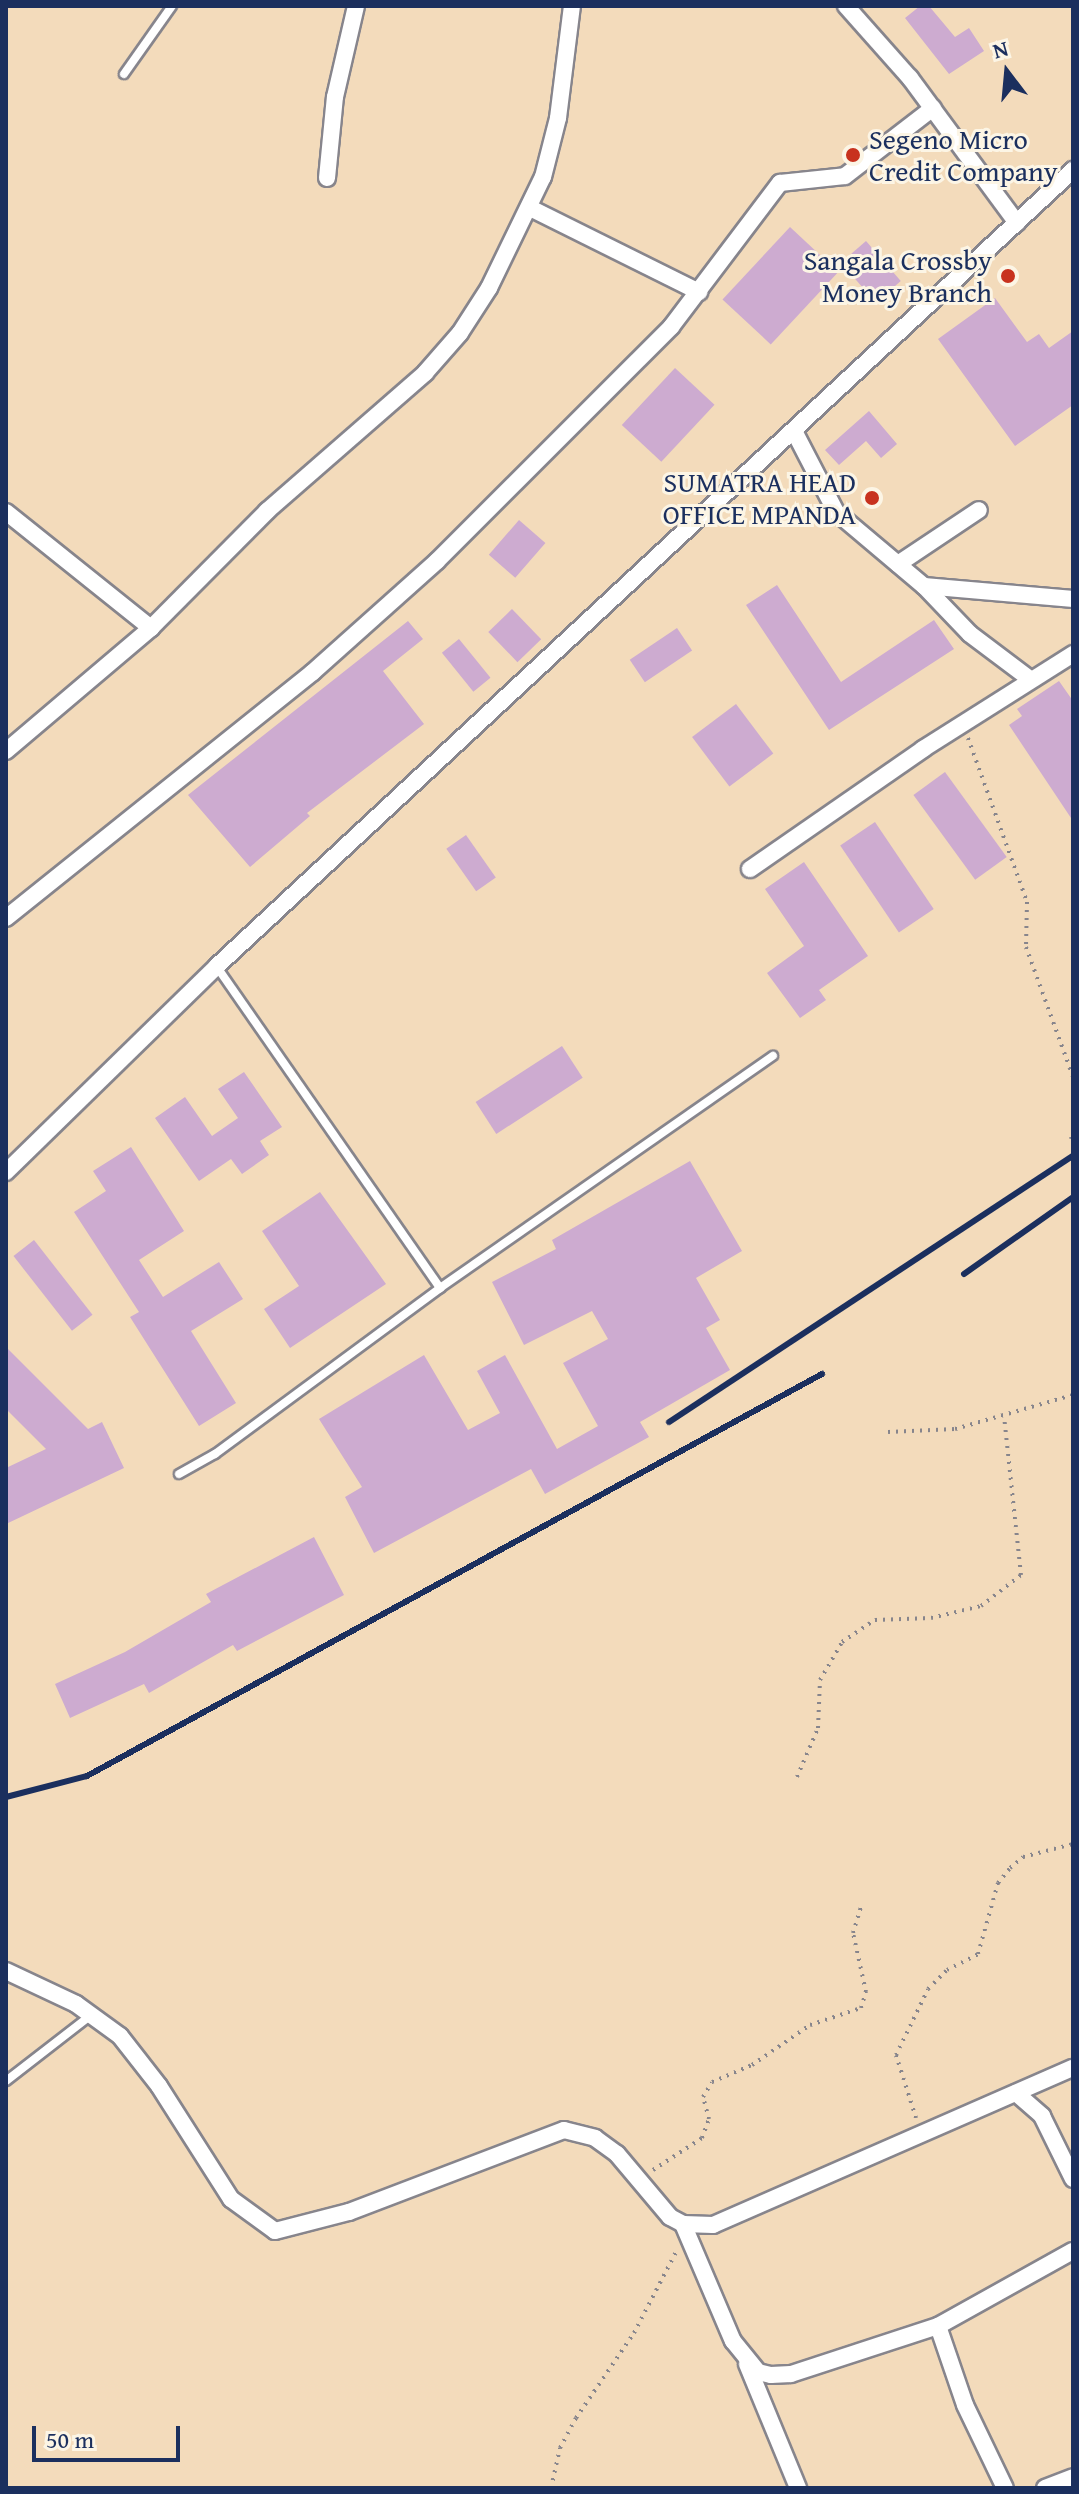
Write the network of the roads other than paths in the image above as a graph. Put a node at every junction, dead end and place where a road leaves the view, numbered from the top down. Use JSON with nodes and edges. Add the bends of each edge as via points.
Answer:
{"nodes":[{"id":1,"x":172,"y":6,"type":"edge"},
{"id":2,"x":356,"y":6,"type":"edge"},
{"id":3,"x":572,"y":6,"type":"edge"},
{"id":4,"x":846,"y":6,"type":"edge"},
{"id":5,"x":124,"y":74,"type":"dead end"},
{"id":6,"x":933,"y":108,"type":"junction"},
{"id":7,"x":1073,"y":170,"type":"edge"},
{"id":8,"x":327,"y":178,"type":"dead end"},
{"id":9,"x":530,"y":208,"type":"junction"},
{"id":10,"x":1017,"y":223,"type":"junction"},
{"id":11,"x":699,"y":292,"type":"junction"},
{"id":12,"x":794,"y":431,"type":"junction"},
{"id":13,"x":979,"y":510,"type":"dead end"},
{"id":14,"x":6,"y":512,"type":"edge"},
{"id":15,"x":898,"y":564,"type":"junction"},
{"id":16,"x":924,"y":586,"type":"junction"},
{"id":17,"x":1073,"y":599,"type":"edge"},
{"id":18,"x":151,"y":628,"type":"junction"},
{"id":19,"x":1073,"y":654,"type":"edge"},
{"id":20,"x":1030,"y":679,"type":"junction"},
{"id":21,"x":6,"y":751,"type":"edge"},
{"id":22,"x":750,"y":869,"type":"dead end"},
{"id":23,"x":6,"y":918,"type":"edge"},
{"id":24,"x":217,"y":966,"type":"junction"},
{"id":25,"x":773,"y":1056,"type":"dead end"},
{"id":26,"x":6,"y":1172,"type":"edge"},
{"id":27,"x":440,"y":1288,"type":"junction"},
{"id":28,"x":179,"y":1474,"type":"dead end"},
{"id":29,"x":6,"y":1971,"type":"edge"},
{"id":30,"x":92,"y":2014,"type":"junction"},
{"id":31,"x":1073,"y":2068,"type":"edge"},
{"id":32,"x":6,"y":2081,"type":"edge"},
{"id":33,"x":1016,"y":2093,"type":"junction"},
{"id":34,"x":1073,"y":2179,"type":"edge"},
{"id":35,"x":686,"y":2232,"type":"junction"},
{"id":36,"x":1073,"y":2251,"type":"edge"},
{"id":37,"x":938,"y":2326,"type":"junction"},
{"id":38,"x":746,"y":2362,"type":"junction"},
{"id":39,"x":1073,"y":2477,"type":"edge"},
{"id":40,"x":798,"y":2488,"type":"edge"},
{"id":41,"x":1005,"y":2488,"type":"edge"},
{"id":42,"x":1045,"y":2488,"type":"edge"}],
"edges":[{"from":1,"to":5,"type":"lane"},
{"from":2,"to":8,"type":"street","via":[[335,97]]},
{"from":3,"to":9,"type":"street","via":[[558,118]]},
{"from":4,"to":6,"type":"street"},
{"from":6,"to":10,"type":"street"},
{"from":6,"to":11,"type":"street","via":[[845,176],[780,183]]},
{"from":7,"to":10,"type":"street"},
{"from":9,"to":11,"type":"street"},
{"from":9,"to":18,"type":"street","via":[[489,288],[425,373],[267,511]]},
{"from":10,"to":12,"type":"street"},
{"from":11,"to":23,"type":"street","via":[[650,348],[370,622]]},
{"from":12,"to":15,"type":"street","via":[[836,512]]},
{"from":12,"to":24,"type":"street"},
{"from":13,"to":15,"type":"street"},
{"from":14,"to":18,"type":"street"},
{"from":15,"to":16,"type":"street"},
{"from":16,"to":17,"type":"street"},
{"from":16,"to":20,"type":"street","via":[[970,634]]},
{"from":18,"to":21,"type":"street"},
{"from":19,"to":20,"type":"street"},
{"from":20,"to":22,"type":"street"},
{"from":24,"to":26,"type":"street"},
{"from":24,"to":27,"type":"lane"},
{"from":25,"to":27,"type":"lane"},
{"from":27,"to":28,"type":"lane","via":[[215,1454]]},
{"from":29,"to":30,"type":"street"},
{"from":30,"to":32,"type":"lane"},
{"from":30,"to":35,"type":"street","via":[[145,2068],[231,2199],[275,2231],[335,2216],[564,2130],[595,2138]]},
{"from":31,"to":33,"type":"street"},
{"from":33,"to":34,"type":"street","via":[[1042,2116]]},
{"from":33,"to":35,"type":"street","via":[[744,2216]]},
{"from":35,"to":38,"type":"street","via":[[718,2313]]},
{"from":36,"to":37,"type":"street"},
{"from":37,"to":38,"type":"street","via":[[791,2374],[758,2372]]},
{"from":37,"to":41,"type":"street","via":[[965,2405]]},
{"from":38,"to":40,"type":"street"},
{"from":39,"to":42,"type":"street"}]}
